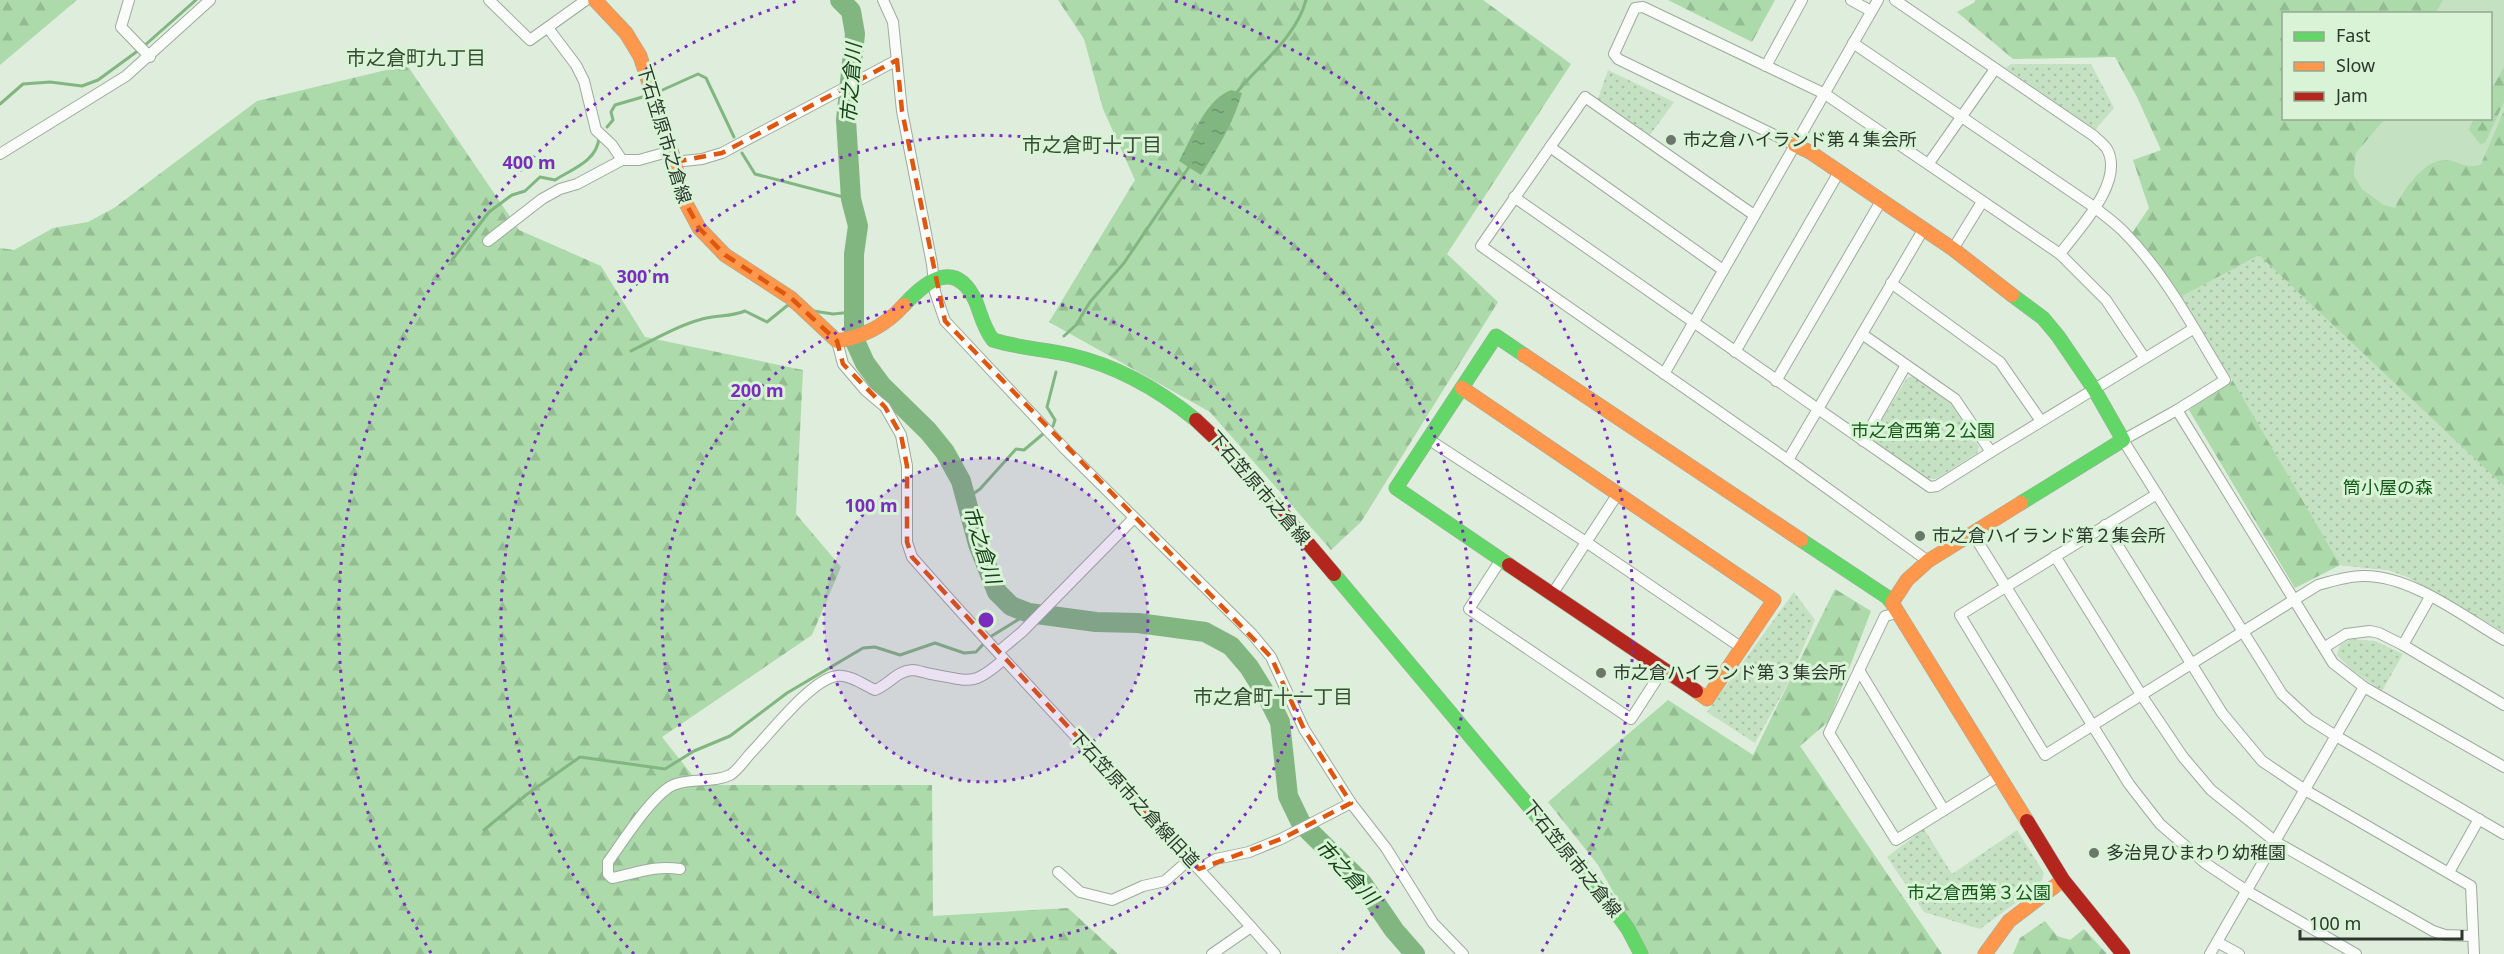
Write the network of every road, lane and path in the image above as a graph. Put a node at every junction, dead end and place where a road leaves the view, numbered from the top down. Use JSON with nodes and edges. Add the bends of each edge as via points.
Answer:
{"nodes":[{"id":1,"x":129,"y":0,"type":"edge"},
{"id":2,"x":210,"y":0,"type":"edge"},
{"id":3,"x":489,"y":0,"type":"edge"},
{"id":4,"x":586,"y":0,"type":"edge"},
{"id":5,"x":595,"y":0,"type":"edge"},
{"id":6,"x":883,"y":0,"type":"edge"},
{"id":7,"x":1802,"y":0,"type":"edge"},
{"id":8,"x":1851,"y":0,"type":"edge"},
{"id":9,"x":1878,"y":0,"type":"edge"},
{"id":10,"x":1896,"y":0,"type":"edge"},
{"id":11,"x":1871,"y":11,"type":"junction"},
{"id":12,"x":548,"y":28,"type":"junction"},
{"id":13,"x":1853,"y":43,"type":"junction"},
{"id":14,"x":150,"y":57,"type":"junction"},
{"id":15,"x":897,"y":60,"type":"junction"},
{"id":16,"x":1766,"y":66,"type":"junction"},
{"id":17,"x":1995,"y":69,"type":"junction"},
{"id":18,"x":1825,"y":94,"type":"junction"},
{"id":19,"x":1962,"y":116,"type":"junction"},
{"id":20,"x":1795,"y":145,"type":"junction"},
{"id":21,"x":1550,"y":147,"type":"junction"},
{"id":22,"x":0,"y":154,"type":"edge"},
{"id":23,"x":673,"y":157,"type":"junction"},
{"id":24,"x":622,"y":160,"type":"junction"},
{"id":25,"x":1929,"y":164,"type":"junction"},
{"id":26,"x":1839,"y":172,"type":"junction"},
{"id":27,"x":1514,"y":197,"type":"junction"},
{"id":28,"x":1881,"y":201,"type":"junction"},
{"id":29,"x":1982,"y":202,"type":"junction"},
{"id":30,"x":2094,"y":207,"type":"junction"},
{"id":31,"x":1754,"y":215,"type":"junction"},
{"id":32,"x":1923,"y":230,"type":"junction"},
{"id":33,"x":488,"y":241,"type":"dead end"},
{"id":34,"x":1953,"y":249,"type":"junction"},
{"id":35,"x":2060,"y":254,"type":"junction"},
{"id":36,"x":1723,"y":270,"type":"junction"},
{"id":37,"x":933,"y":279,"type":"junction"},
{"id":38,"x":1891,"y":283,"type":"junction"},
{"id":39,"x":1693,"y":323,"type":"junction"},
{"id":40,"x":2193,"y":328,"type":"junction"},
{"id":41,"x":1862,"y":334,"type":"junction"},
{"id":42,"x":841,"y":341,"type":"junction"},
{"id":43,"x":1735,"y":352,"type":"junction"},
{"id":44,"x":2144,"y":357,"type":"junction"},
{"id":45,"x":1906,"y":365,"type":"junction"},
{"id":46,"x":1664,"y":374,"type":"junction"},
{"id":47,"x":1776,"y":381,"type":"junction"},
{"id":48,"x":1462,"y":388,"type":"junction"},
{"id":49,"x":2094,"y":389,"type":"junction"},
{"id":50,"x":1817,"y":410,"type":"junction"},
{"id":51,"x":2177,"y":410,"type":"junction"},
{"id":52,"x":2041,"y":421,"type":"junction"},
{"id":53,"x":1428,"y":439,"type":"junction"},
{"id":54,"x":1863,"y":441,"type":"junction"},
{"id":55,"x":2123,"y":441,"type":"junction"},
{"id":56,"x":1990,"y":452,"type":"junction"},
{"id":57,"x":1788,"y":460,"type":"junction"},
{"id":58,"x":2157,"y":494,"type":"junction"},
{"id":59,"x":1617,"y":495,"type":"junction"},
{"id":60,"x":1133,"y":519,"type":"junction"},
{"id":61,"x":2105,"y":525,"type":"junction"},
{"id":62,"x":1973,"y":534,"type":"junction"},
{"id":63,"x":1586,"y":542,"type":"junction"},
{"id":64,"x":2055,"y":556,"type":"junction"},
{"id":65,"x":1500,"y":561,"type":"junction"},
{"id":66,"x":1928,"y":561,"type":"junction"},
{"id":67,"x":2006,"y":586,"type":"junction"},
{"id":68,"x":1553,"y":593,"type":"junction"},
{"id":69,"x":2430,"y":597,"type":"junction"},
{"id":70,"x":2296,"y":600,"type":"junction"},
{"id":71,"x":1895,"y":608,"type":"junction"},
{"id":72,"x":2244,"y":633,"type":"junction"},
{"id":73,"x":2504,"y":640,"type":"edge"},
{"id":74,"x":2403,"y":645,"type":"junction"},
{"id":75,"x":2325,"y":647,"type":"junction"},
{"id":76,"x":1742,"y":648,"type":"junction"},
{"id":77,"x":998,"y":652,"type":"junction"},
{"id":78,"x":2192,"y":664,"type":"junction"},
{"id":79,"x":1664,"y":668,"type":"junction"},
{"id":80,"x":1859,"y":670,"type":"junction"},
{"id":81,"x":2364,"y":687,"type":"junction"},
{"id":82,"x":2142,"y":696,"type":"junction"},
{"id":83,"x":2504,"y":705,"type":"edge"},
{"id":84,"x":2092,"y":728,"type":"junction"},
{"id":85,"x":2336,"y":736,"type":"junction"},
{"id":86,"x":2504,"y":767,"type":"edge"},
{"id":87,"x":1999,"y":776,"type":"junction"},
{"id":88,"x":2306,"y":790,"type":"junction"},
{"id":89,"x":1351,"y":803,"type":"junction"},
{"id":90,"x":1944,"y":810,"type":"junction"},
{"id":91,"x":2479,"y":819,"type":"junction"},
{"id":92,"x":2504,"y":834,"type":"edge"},
{"id":93,"x":2276,"y":842,"type":"junction"},
{"id":94,"x":1190,"y":859,"type":"junction"},
{"id":95,"x":1199,"y":868,"type":"junction"},
{"id":96,"x":680,"y":869,"type":"dead end"},
{"id":97,"x":1058,"y":872,"type":"dead end"},
{"id":98,"x":2449,"y":872,"type":"junction"},
{"id":99,"x":2063,"y":880,"type":"junction"},
{"id":100,"x":2247,"y":891,"type":"junction"},
{"id":101,"x":1251,"y":927,"type":"junction"},
{"id":102,"x":2473,"y":936,"type":"junction"},
{"id":103,"x":2217,"y":942,"type":"junction"},
{"id":104,"x":1212,"y":954,"type":"edge"},
{"id":105,"x":1275,"y":954,"type":"edge"},
{"id":106,"x":1463,"y":954,"type":"edge"},
{"id":107,"x":1641,"y":954,"type":"edge"},
{"id":108,"x":1984,"y":954,"type":"edge"},
{"id":109,"x":2123,"y":954,"type":"edge"},
{"id":110,"x":2210,"y":954,"type":"edge"},
{"id":111,"x":2239,"y":954,"type":"edge"},
{"id":112,"x":2356,"y":954,"type":"edge"},
{"id":113,"x":2474,"y":954,"type":"edge"}],
"edges":[{"from":1,"to":14,"type":"street","via":[[121,27]]},
{"from":2,"to":14,"type":"street"},
{"from":3,"to":12,"type":"street","via":[[530,40]]},
{"from":4,"to":12,"type":"street"},
{"from":5,"to":23,"type":"street","name":"下石笠原市之倉線","via":[[637,50]]},
{"from":6,"to":15,"type":"street","via":[[893,22]]},
{"from":7,"to":16,"type":"street"},
{"from":8,"to":11,"type":"street"},
{"from":9,"to":11,"type":"street"},
{"from":10,"to":17,"type":"street"},
{"from":11,"to":13,"type":"street"},
{"from":12,"to":24,"type":"street","via":[[584,81],[596,130]]},
{"from":13,"to":18,"type":"street"},
{"from":13,"to":19,"type":"street"},
{"from":14,"to":22,"type":"street","via":[[107,89]]},
{"from":15,"to":23,"type":"street","via":[[722,153]]},
{"from":15,"to":37,"type":"street","via":[[902,111]]},
{"from":16,"to":18,"type":"street"},
{"from":16,"to":20,"type":"street","via":[[1643,6],[1635,8],[1614,54],[1626,64]]},
{"from":17,"to":19,"type":"street"},
{"from":17,"to":30,"type":"street","via":[[2094,136],[2107,149],[2111,176],[2108,188]]},
{"from":18,"to":20,"type":"street"},
{"from":18,"to":25,"type":"street"},
{"from":19,"to":25,"type":"street"},
{"from":19,"to":30,"type":"street"},
{"from":20,"to":26,"type":"street"},
{"from":20,"to":31,"type":"street"},
{"from":21,"to":27,"type":"street"},
{"from":21,"to":31,"type":"street","via":[[1585,97]]},
{"from":21,"to":36,"type":"street"},
{"from":23,"to":24,"type":"street"},
{"from":23,"to":42,"type":"street","name":"下石笠原市之倉線","via":[[680,192],[699,228],[725,255],[796,302]]},
{"from":24,"to":33,"type":"street","via":[[542,199]]},
{"from":25,"to":29,"type":"street"},
{"from":26,"to":28,"type":"street"},
{"from":26,"to":43,"type":"street"},
{"from":27,"to":39,"type":"street"},
{"from":27,"to":46,"type":"street","via":[[1481,246]]},
{"from":28,"to":32,"type":"street"},
{"from":28,"to":47,"type":"street"},
{"from":29,"to":34,"type":"street"},
{"from":29,"to":35,"type":"street"},
{"from":30,"to":35,"type":"street"},
{"from":30,"to":40,"type":"street","via":[[2145,258]]},
{"from":31,"to":36,"type":"street"},
{"from":32,"to":34,"type":"street"},
{"from":32,"to":38,"type":"street"},
{"from":34,"to":49,"type":"street","via":[[2043,318]]},
{"from":35,"to":44,"type":"street","via":[[2106,300]]},
{"from":36,"to":39,"type":"street"},
{"from":37,"to":42,"type":"street","via":[[913,292],[895,315],[874,330]]},
{"from":37,"to":60,"type":"street","via":[[945,321],[958,337]]},
{"from":37,"to":107,"type":"street","name":"下石笠原市之倉線","via":[[945,276],[968,288],[993,340],[1108,367],[1175,401],[1206,427],[1236,457],[1605,897]]},
{"from":38,"to":41,"type":"street"},
{"from":38,"to":52,"type":"street","via":[[2000,362]]},
{"from":39,"to":43,"type":"street"},
{"from":39,"to":46,"type":"street"},
{"from":40,"to":44,"type":"street"},
{"from":40,"to":51,"type":"street","via":[[2225,380]]},
{"from":41,"to":45,"type":"street"},
{"from":41,"to":50,"type":"street"},
{"from":42,"to":77,"type":"street","via":[[843,364],[885,407],[901,435],[907,466],[907,542],[912,557]]},
{"from":43,"to":47,"type":"street"},
{"from":44,"to":49,"type":"street"},
{"from":45,"to":54,"type":"street"},
{"from":45,"to":56,"type":"street","via":[[1955,399]]},
{"from":46,"to":57,"type":"street"},
{"from":47,"to":50,"type":"street"},
{"from":48,"to":53,"type":"street"},
{"from":48,"to":59,"type":"street"},
{"from":48,"to":71,"type":"street","via":[[1496,336],[1887,597]]},
{"from":49,"to":52,"type":"street"},
{"from":49,"to":55,"type":"street"},
{"from":50,"to":54,"type":"street"},
{"from":50,"to":57,"type":"street"},
{"from":51,"to":55,"type":"street"},
{"from":51,"to":70,"type":"street"},
{"from":52,"to":56,"type":"street"},
{"from":53,"to":63,"type":"street"},
{"from":53,"to":65,"type":"street","via":[[1396,488]]},
{"from":54,"to":56,"type":"street","via":[[1930,487]]},
{"from":55,"to":58,"type":"street"},
{"from":55,"to":62,"type":"street"},
{"from":57,"to":66,"type":"street"},
{"from":58,"to":61,"type":"street"},
{"from":58,"to":72,"type":"street"},
{"from":59,"to":63,"type":"street"},
{"from":59,"to":76,"type":"street","via":[[1774,600]]},
{"from":60,"to":77,"type":"street"},
{"from":60,"to":89,"type":"street","via":[[1271,657],[1304,729]]},
{"from":61,"to":64,"type":"street"},
{"from":61,"to":78,"type":"street"},
{"from":62,"to":66,"type":"street"},
{"from":62,"to":67,"type":"street"},
{"from":63,"to":68,"type":"street"},
{"from":63,"to":76,"type":"street"},
{"from":64,"to":67,"type":"street"},
{"from":64,"to":82,"type":"street"},
{"from":65,"to":68,"type":"street"},
{"from":65,"to":79,"type":"street","via":[[1468,609],[1631,719]]},
{"from":66,"to":71,"type":"street","via":[[1907,580]]},
{"from":67,"to":84,"type":"street"},
{"from":67,"to":84,"type":"street","via":[[1960,615],[2045,755]]},
{"from":68,"to":79,"type":"street"},
{"from":69,"to":70,"type":"street","via":[[2384,577],[2362,576],[2318,585]]},
{"from":69,"to":73,"type":"street"},
{"from":69,"to":74,"type":"street"},
{"from":70,"to":72,"type":"street"},
{"from":70,"to":75,"type":"street"},
{"from":71,"to":80,"type":"street","via":[[1886,616]]},
{"from":71,"to":87,"type":"street"},
{"from":72,"to":78,"type":"street"},
{"from":72,"to":85,"type":"street","via":[[2282,694],[2309,719]]},
{"from":74,"to":75,"type":"street","via":[[2379,633],[2364,631],[2346,634]]},
{"from":74,"to":83,"type":"street"},
{"from":75,"to":81,"type":"street","via":[[2333,663]]},
{"from":76,"to":79,"type":"street","via":[[1707,699]]},
{"from":77,"to":94,"type":"street","name":"下石笠原市之倉線旧道"},
{"from":77,"to":96,"type":"street","via":[[986,675],[975,681],[912,670],[894,676],[875,690],[846,676],[828,679],[800,699],[731,775],[673,785],[659,795],[608,862],[612,878],[663,866]]},
{"from":78,"to":82,"type":"street"},
{"from":78,"to":88,"type":"street","via":[[2243,741],[2262,761]]},
{"from":80,"to":90,"type":"street"},
{"from":80,"to":90,"type":"street","via":[[1829,733],[1896,840]]},
{"from":81,"to":85,"type":"street"},
{"from":81,"to":86,"type":"street"},
{"from":82,"to":84,"type":"street"},
{"from":82,"to":93,"type":"street","via":[[2183,757],[2211,790]]},
{"from":84,"to":100,"type":"street","via":[[2160,824],[2205,863]]},
{"from":85,"to":88,"type":"street"},
{"from":85,"to":91,"type":"street"},
{"from":87,"to":90,"type":"street"},
{"from":87,"to":99,"type":"street"},
{"from":88,"to":93,"type":"street"},
{"from":88,"to":98,"type":"street"},
{"from":89,"to":95,"type":"street","via":[[1297,832]]},
{"from":89,"to":106,"type":"street","via":[[1386,848],[1433,923]]},
{"from":91,"to":92,"type":"street"},
{"from":91,"to":98,"type":"street"},
{"from":93,"to":100,"type":"street"},
{"from":93,"to":102,"type":"street","via":[[2433,931]]},
{"from":94,"to":95,"type":"street","name":"下石笠原市之倉線旧道"},
{"from":94,"to":97,"type":"street","via":[[1165,881],[1112,900],[1080,892]]},
{"from":95,"to":101,"type":"street","name":"下石笠原市之倉線旧道"},
{"from":98,"to":102,"type":"street","via":[[2470,886]]},
{"from":99,"to":108,"type":"street","via":[[2001,928]]},
{"from":99,"to":109,"type":"street"},
{"from":100,"to":103,"type":"street"},
{"from":100,"to":112,"type":"street"},
{"from":101,"to":104,"type":"street"},
{"from":101,"to":105,"type":"street","name":"下石笠原市之倉線旧道"},
{"from":102,"to":113,"type":"street"},
{"from":103,"to":110,"type":"street"},
{"from":103,"to":111,"type":"street"}]}
